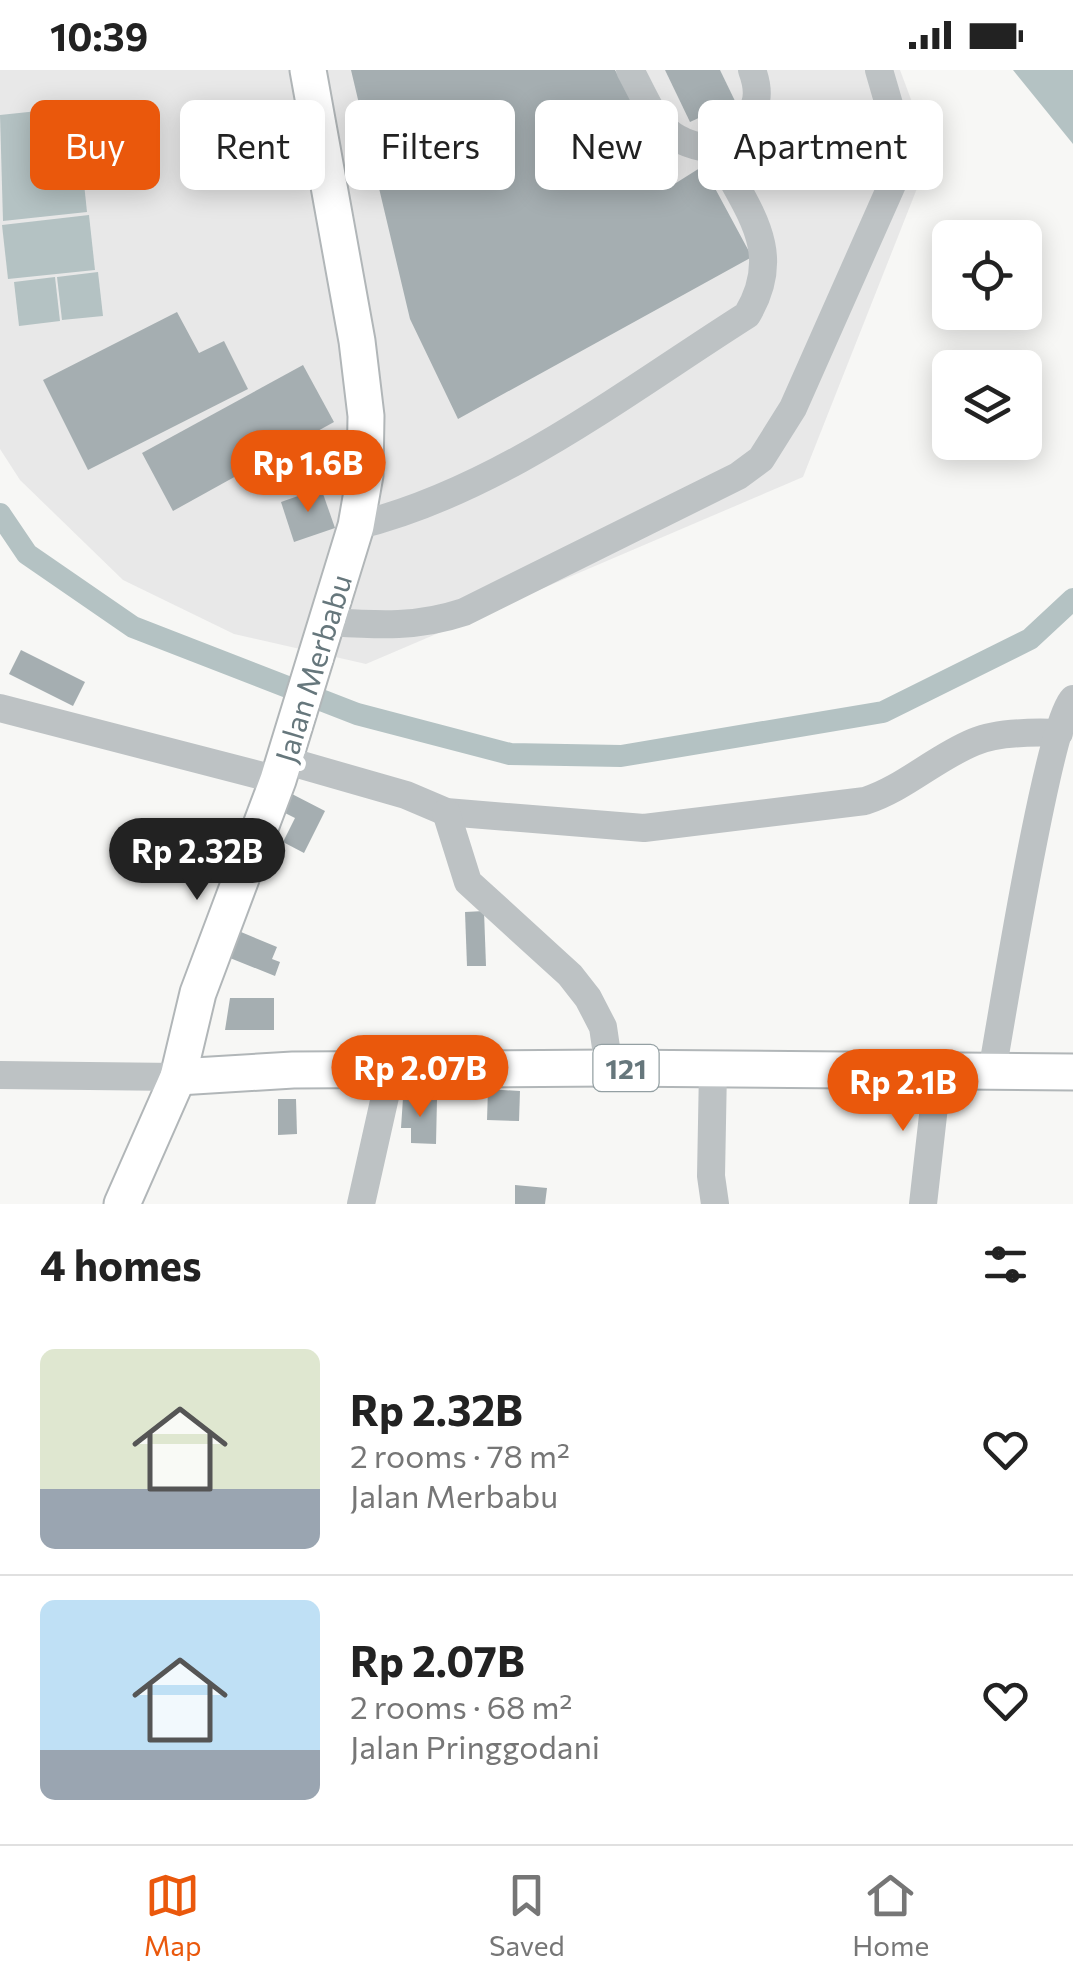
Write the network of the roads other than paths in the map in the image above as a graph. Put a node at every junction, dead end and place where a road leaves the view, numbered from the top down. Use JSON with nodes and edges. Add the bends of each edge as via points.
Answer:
{"nodes":[{"id":1,"x":308,"y":70,"type":"edge"},
{"id":2,"x":630,"y":70,"type":"edge"},
{"id":3,"x":752,"y":70,"type":"edge"},
{"id":4,"x":880,"y":70,"type":"edge"},
{"id":5,"x":757,"y":100,"type":"edge"},
{"id":6,"x":698,"y":148,"type":"edge"},
{"id":7,"x":738,"y":190,"type":"edge"},
{"id":8,"x":356,"y":526,"type":"junction"},
{"id":9,"x":327,"y":622,"type":"junction"},
{"id":10,"x":1072,"y":701,"type":"edge"},
{"id":11,"x":0,"y":708,"type":"edge"},
{"id":12,"x":1059,"y":733,"type":"junction"},
{"id":13,"x":283,"y":763,"type":"junction"},
{"id":14,"x":446,"y":812,"type":"junction"},
{"id":15,"x":609,"y":1068,"type":"junction"},
{"id":16,"x":713,"y":1069,"type":"junction"},
{"id":17,"x":391,"y":1070,"type":"junction"},
{"id":18,"x":938,"y":1071,"type":"junction"},
{"id":19,"x":992,"y":1072,"type":"junction"},
{"id":20,"x":1073,"y":1072,"type":"edge"},
{"id":21,"x":0,"y":1075,"type":"edge"},
{"id":22,"x":178,"y":1078,"type":"junction"},
{"id":23,"x":122,"y":1204,"type":"edge"},
{"id":24,"x":361,"y":1204,"type":"edge"},
{"id":25,"x":715,"y":1204,"type":"edge"},
{"id":26,"x":923,"y":1204,"type":"edge"}],
"edges":[{"from":1,"to":8,"type":"main road","name":"Jalan Merbabu","via":[[366,416]]},
{"from":2,"to":6,"type":"street","via":[[663,131]]},
{"from":3,"to":5,"type":"street"},
{"from":4,"to":9,"type":"street","via":[[897,132],[898,171],[794,408],[761,458],[738,476],[464,612],[394,626]]},
{"from":7,"to":8,"type":"street","via":[[762,235],[765,272],[747,315],[463,490]]},
{"from":8,"to":9,"type":"main road","name":"Jalan Merbabu"},
{"from":9,"to":13,"type":"main road","name":"Jalan Merbabu"},
{"from":10,"to":12,"type":"street"},
{"from":11,"to":13,"type":"street"},
{"from":12,"to":14,"type":"street","via":[[975,741],[890,793],[865,800],[674,827]]},
{"from":12,"to":19,"type":"street"},
{"from":13,"to":14,"type":"street"},
{"from":13,"to":22,"type":"main road","name":"Jalan Merbabu","via":[[198,993]]},
{"from":14,"to":15,"type":"street","via":[[468,882],[570,975],[603,1027]]},
{"from":15,"to":16,"type":"main road","number":"121"},
{"from":15,"to":17,"type":"main road","number":"121"},
{"from":16,"to":18,"type":"main road","number":"121"},
{"from":16,"to":25,"type":"street"},
{"from":17,"to":22,"type":"main road","number":"121"},
{"from":17,"to":24,"type":"street"},
{"from":18,"to":19,"type":"main road","number":"121"},
{"from":18,"to":26,"type":"street"},
{"from":19,"to":20,"type":"main road","number":"121"},
{"from":21,"to":22,"type":"street"},
{"from":22,"to":23,"type":"main road","name":"Jalan Merbabu"}]}
